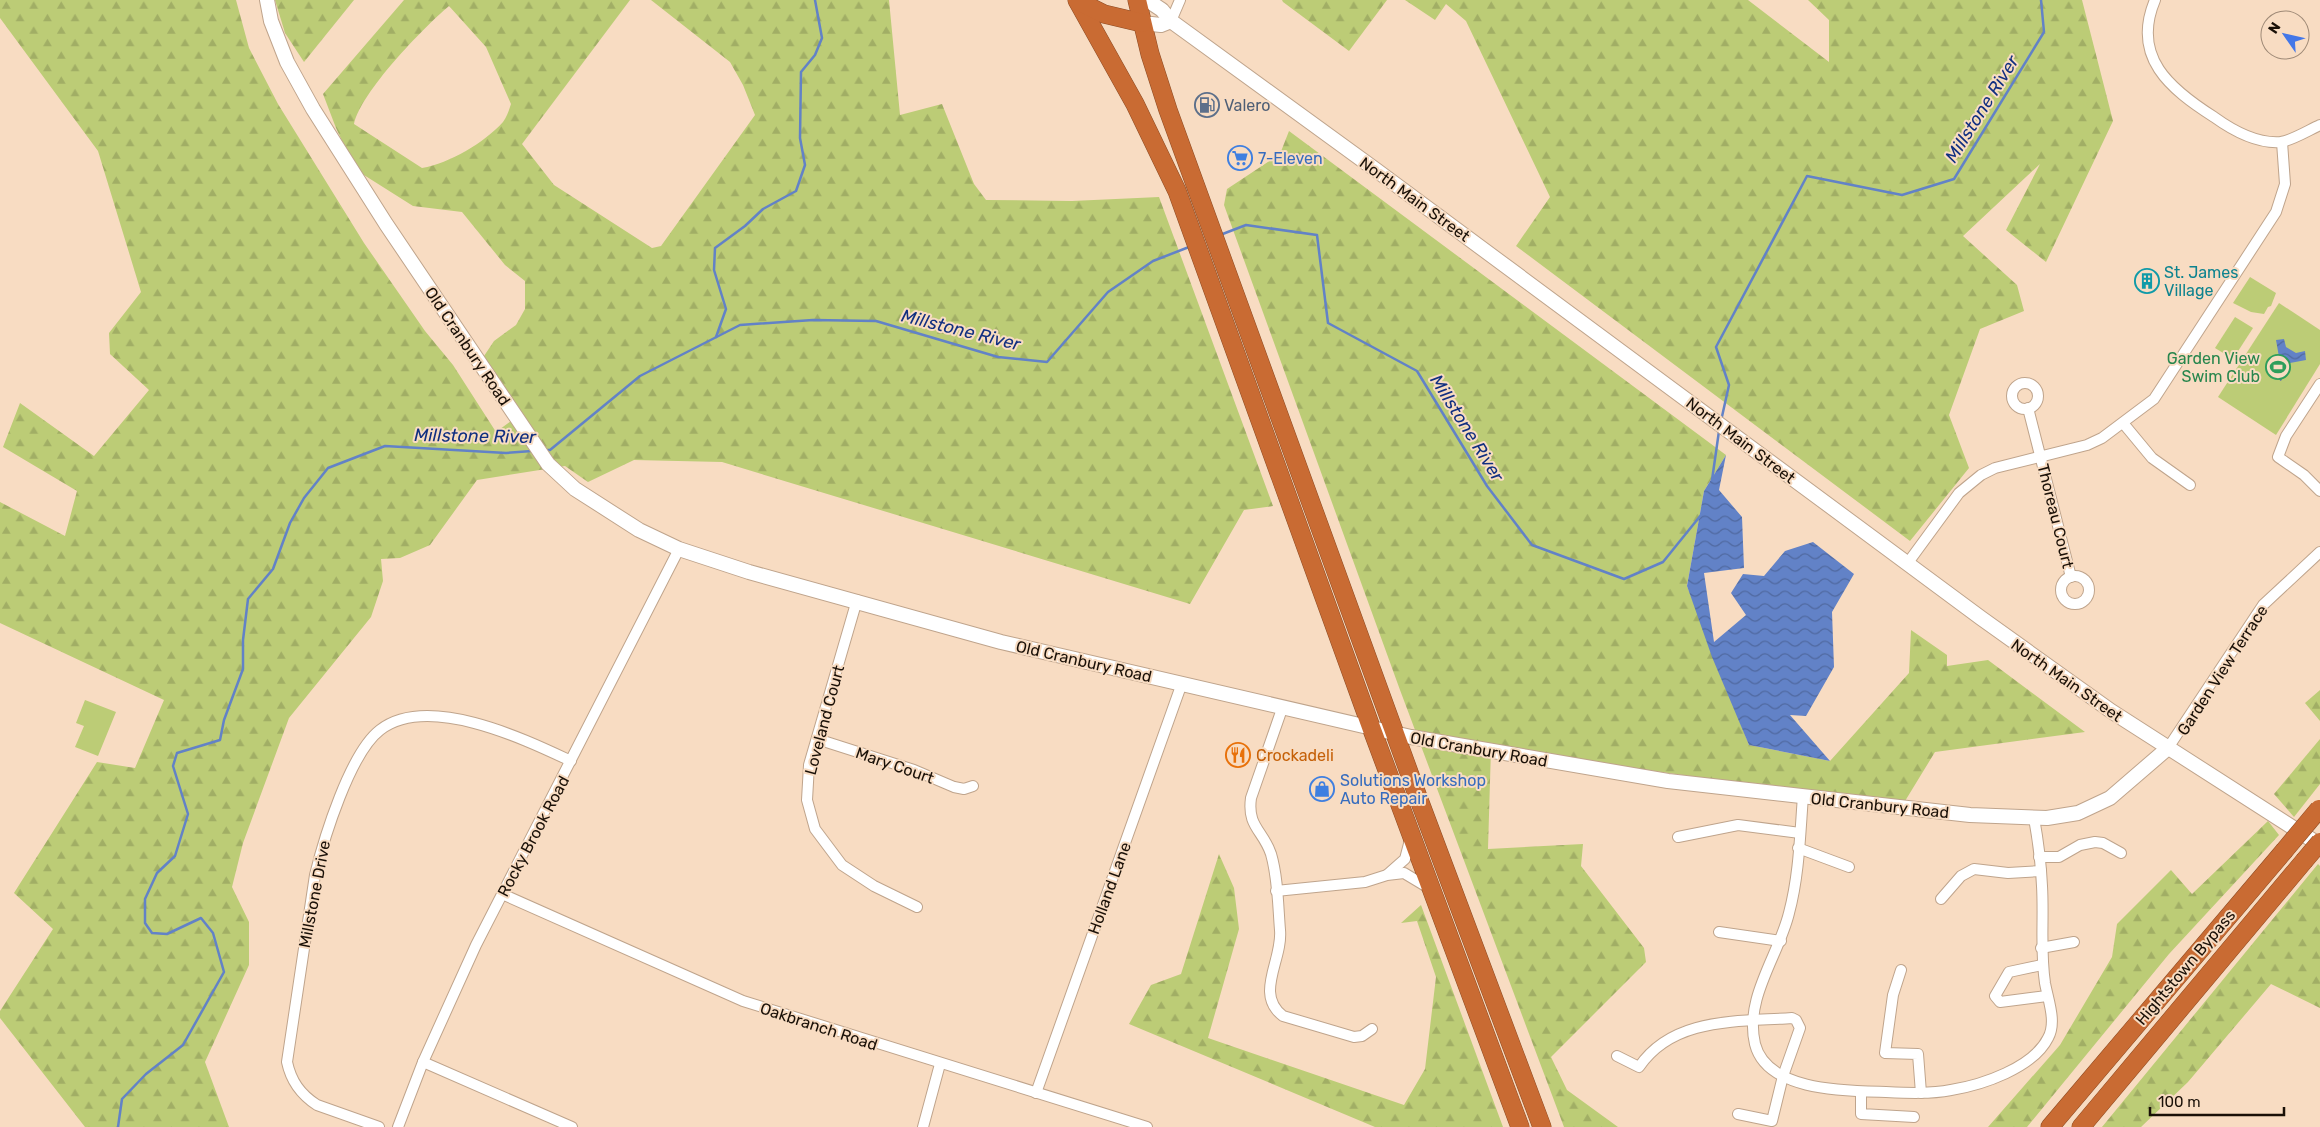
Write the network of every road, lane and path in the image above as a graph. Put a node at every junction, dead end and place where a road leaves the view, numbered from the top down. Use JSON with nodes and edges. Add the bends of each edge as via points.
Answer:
{"nodes":[{"id":1,"x":267,"y":0,"type":"edge"},
{"id":2,"x":1078,"y":0,"type":"edge"},
{"id":3,"x":1146,"y":0,"type":"edge"},
{"id":4,"x":1180,"y":0,"type":"edge"},
{"id":5,"x":2155,"y":0,"type":"edge"},
{"id":6,"x":1118,"y":18,"type":"junction"},
{"id":7,"x":1171,"y":21,"type":"junction"},
{"id":8,"x":1142,"y":23,"type":"junction"},
{"id":9,"x":2320,"y":125,"type":"edge"},
{"id":10,"x":2282,"y":142,"type":"junction"},
{"id":11,"x":2320,"y":384,"type":"edge"},
{"id":12,"x":2028,"y":408,"type":"dead end"},
{"id":13,"x":2123,"y":423,"type":"junction"},
{"id":14,"x":2040,"y":456,"type":"junction"},
{"id":15,"x":2190,"y":485,"type":"dead end"},
{"id":16,"x":2320,"y":491,"type":"edge"},
{"id":17,"x":679,"y":549,"type":"junction"},
{"id":18,"x":2320,"y":552,"type":"edge"},
{"id":19,"x":1908,"y":564,"type":"junction"},
{"id":20,"x":2071,"y":577,"type":"dead end"},
{"id":21,"x":857,"y":600,"type":"junction"},
{"id":22,"x":1182,"y":683,"type":"junction"},
{"id":23,"x":1283,"y":706,"type":"junction"},
{"id":24,"x":1370,"y":727,"type":"junction"},
{"id":25,"x":1394,"y":733,"type":"junction"},
{"id":26,"x":817,"y":740,"type":"junction"},
{"id":27,"x":2168,"y":748,"type":"junction"},
{"id":28,"x":571,"y":762,"type":"junction"},
{"id":29,"x":973,"y":786,"type":"dead end"},
{"id":30,"x":1803,"y":796,"type":"junction"},
{"id":31,"x":2320,"y":808,"type":"edge"},
{"id":32,"x":2034,"y":818,"type":"junction"},
{"id":33,"x":1410,"y":832,"type":"junction"},
{"id":34,"x":1800,"y":833,"type":"junction"},
{"id":35,"x":1678,"y":837,"type":"dead end"},
{"id":36,"x":2320,"y":843,"type":"edge"},
{"id":37,"x":1798,"y":848,"type":"junction"},
{"id":38,"x":2122,"y":853,"type":"dead end"},
{"id":39,"x":2039,"y":857,"type":"junction"},
{"id":40,"x":1849,"y":867,"type":"dead end"},
{"id":41,"x":2041,"y":871,"type":"junction"},
{"id":42,"x":1387,"y":875,"type":"junction"},
{"id":43,"x":1432,"y":890,"type":"junction"},
{"id":44,"x":1276,"y":891,"type":"junction"},
{"id":45,"x":502,"y":894,"type":"junction"},
{"id":46,"x":1940,"y":899,"type":"dead end"},
{"id":47,"x":917,"y":907,"type":"dead end"},
{"id":48,"x":1718,"y":932,"type":"dead end"},
{"id":49,"x":1780,"y":942,"type":"junction"},
{"id":50,"x":2074,"y":942,"type":"dead end"},
{"id":51,"x":2041,"y":948,"type":"junction"},
{"id":52,"x":2042,"y":965,"type":"junction"},
{"id":53,"x":1901,"y":970,"type":"dead end"},
{"id":54,"x":2048,"y":996,"type":"junction"},
{"id":55,"x":1754,"y":1021,"type":"junction"},
{"id":56,"x":1372,"y":1029,"type":"dead end"},
{"id":57,"x":1510,"y":1040,"type":"junction"},
{"id":58,"x":1617,"y":1056,"type":"dead end"},
{"id":59,"x":423,"y":1062,"type":"junction"},
{"id":60,"x":940,"y":1064,"type":"junction"},
{"id":61,"x":1783,"y":1076,"type":"junction"},
{"id":62,"x":1860,"y":1092,"type":"junction"},
{"id":63,"x":1036,"y":1093,"type":"junction"},
{"id":64,"x":1921,"y":1093,"type":"junction"},
{"id":65,"x":1738,"y":1114,"type":"dead end"},
{"id":66,"x":1914,"y":1117,"type":"dead end"},
{"id":67,"x":1117,"y":1123,"type":"edge"},
{"id":68,"x":2083,"y":1125,"type":"edge"},
{"id":69,"x":379,"y":1127,"type":"edge"},
{"id":70,"x":398,"y":1127,"type":"edge"},
{"id":71,"x":572,"y":1127,"type":"edge"},
{"id":72,"x":923,"y":1127,"type":"edge"},
{"id":73,"x":1147,"y":1127,"type":"edge"},
{"id":74,"x":1520,"y":1127,"type":"edge"},
{"id":75,"x":1542,"y":1127,"type":"edge"},
{"id":76,"x":1556,"y":1127,"type":"edge"},
{"id":77,"x":2050,"y":1127,"type":"edge"}],
"edges":[{"from":1,"to":17,"type":"street","name":"Old Cranbury Road","via":[[271,21],[287,62],[312,109],[548,464],[563,480],[618,518]]},
{"from":2,"to":6,"type":"highway"},
{"from":2,"to":24,"type":"highway","via":[[1161,154],[1193,232]]},
{"from":3,"to":6,"type":"highway"},
{"from":3,"to":7,"type":"street","name":"North Main Street","via":[[1162,10]]},
{"from":3,"to":8,"type":"highway"},
{"from":4,"to":7,"type":"street"},
{"from":5,"to":10,"type":"street","via":[[2148,26],[2150,48],[2171,86],[2233,130]]},
{"from":6,"to":8,"type":"highway"},
{"from":7,"to":8,"type":"street","via":[[1161,25]]},
{"from":7,"to":19,"type":"street","name":"North Main Street"},
{"from":8,"to":25,"type":"highway","via":[[1210,226]]},
{"from":9,"to":10,"type":"street"},
{"from":10,"to":13,"type":"street","via":[[2284,184],[2276,212],[2161,391]]},
{"from":11,"to":16,"type":"street","via":[[2286,436],[2278,457]]},
{"from":12,"to":14,"type":"street","name":"Thoreau Court"},
{"from":13,"to":14,"type":"street","via":[[2087,445]]},
{"from":13,"to":15,"type":"street","via":[[2152,458]]},
{"from":14,"to":19,"type":"street","via":[[1995,468],[1970,483],[1959,493]]},
{"from":14,"to":20,"type":"street","name":"Thoreau Court"},
{"from":17,"to":21,"type":"street","name":"Old Cranbury Road","via":[[749,572]]},
{"from":17,"to":28,"type":"street","name":"Rocky Brook Road"},
{"from":18,"to":27,"type":"street","name":"Garden View Terrace","via":[[2263,605]]},
{"from":19,"to":27,"type":"street","name":"North Main Street","via":[[2112,712]]},
{"from":21,"to":22,"type":"street","name":"Old Cranbury Road","via":[[1001,642]]},
{"from":21,"to":26,"type":"street","name":"Loveland Court"},
{"from":22,"to":23,"type":"street","name":"Old Cranbury Road"},
{"from":22,"to":63,"type":"street","name":"Holland Lane"},
{"from":23,"to":24,"type":"street","name":"Old Cranbury Road"},
{"from":23,"to":44,"type":"street","via":[[1250,809],[1254,828],[1270,852]]},
{"from":24,"to":25,"type":"street","name":"Old Cranbury Road"},
{"from":24,"to":33,"type":"highway"},
{"from":25,"to":30,"type":"street","name":"Old Cranbury Road","via":[[1668,782]]},
{"from":25,"to":57,"type":"highway"},
{"from":26,"to":29,"type":"street","name":"Mary Court","via":[[914,770],[954,788]]},
{"from":26,"to":47,"type":"street","name":"Loveland Court","via":[[807,781],[807,800],[815,829],[842,865],[874,886]]},
{"from":27,"to":32,"type":"street","name":"Old Cranbury Road","via":[[2124,788],[2093,808],[2065,816]]},
{"from":27,"to":36,"type":"street","name":"North Main Street"},
{"from":28,"to":45,"type":"street","name":"Rocky Brook Road"},
{"from":28,"to":69,"type":"street","name":"Millstone Drive","via":[[508,734],[426,716],[390,723],[379,730],[364,748],[342,792],[322,848],[287,1062],[294,1084],[316,1105]]},
{"from":30,"to":32,"type":"street","name":"Old Cranbury Road","via":[[1970,815]]},
{"from":30,"to":34,"type":"street"},
{"from":31,"to":77,"type":"highway","name":"Hightstown Bypass","bridge":true},
{"from":32,"to":39,"type":"street"},
{"from":33,"to":42,"type":"street","via":[[1410,846],[1405,859]]},
{"from":33,"to":43,"type":"highway"},
{"from":34,"to":35,"type":"street","via":[[1738,825]]},
{"from":34,"to":37,"type":"street"},
{"from":36,"to":68,"type":"highway","name":"Hightstown Bypass","bridge":true},
{"from":37,"to":40,"type":"street"},
{"from":37,"to":49,"type":"street","via":[[1794,891]]},
{"from":38,"to":39,"type":"street","via":[[2109,845],[2095,842],[2080,845],[2060,857]]},
{"from":39,"to":41,"type":"street"},
{"from":41,"to":46,"type":"street","via":[[2008,874],[1974,869],[1961,876]]},
{"from":41,"to":51,"type":"street"},
{"from":42,"to":43,"type":"street","via":[[1404,873]]},
{"from":42,"to":44,"type":"street","via":[[1365,882]]},
{"from":43,"to":74,"type":"highway"},
{"from":44,"to":56,"type":"street","via":[[1281,942],[1269,990],[1272,1005],[1283,1016],[1354,1037]]},
{"from":45,"to":59,"type":"street","name":"Rocky Brook Road"},
{"from":45,"to":60,"type":"street","name":"Oakbranch Road","via":[[742,1001]]},
{"from":48,"to":49,"type":"street"},
{"from":49,"to":55,"type":"street","via":[[1763,980]]},
{"from":50,"to":51,"type":"street"},
{"from":51,"to":52,"type":"street"},
{"from":52,"to":54,"type":"street"},
{"from":52,"to":54,"type":"street","via":[[2009,972],[1995,996],[2000,1002]]},
{"from":53,"to":64,"type":"street","via":[[1893,995],[1885,1053],[1918,1054]]},
{"from":54,"to":64,"type":"street","via":[[2052,1020],[2049,1037],[2022,1065],[1965,1087]]},
{"from":55,"to":58,"type":"street","via":[[1685,1030],[1660,1044],[1639,1068]]},
{"from":55,"to":61,"type":"street","via":[[1754,1036],[1761,1057]]},
{"from":55,"to":61,"type":"street","via":[[1792,1018],[1799,1024]]},
{"from":57,"to":75,"type":"highway"},
{"from":57,"to":76,"type":"highway"},
{"from":59,"to":70,"type":"street","name":"Rocky Brook Road"},
{"from":59,"to":71,"type":"street"},
{"from":60,"to":63,"type":"street","name":"Oakbranch Road"},
{"from":60,"to":72,"type":"street"},
{"from":61,"to":62,"type":"street","via":[[1832,1091]]},
{"from":61,"to":65,"type":"street","via":[[1772,1121]]},
{"from":62,"to":64,"type":"street"},
{"from":62,"to":66,"type":"street","via":[[1861,1114]]},
{"from":63,"to":67,"type":"street","name":"Oakbranch Road"},
{"from":67,"to":73,"type":"street","name":"Oakbranch Road"}]}
